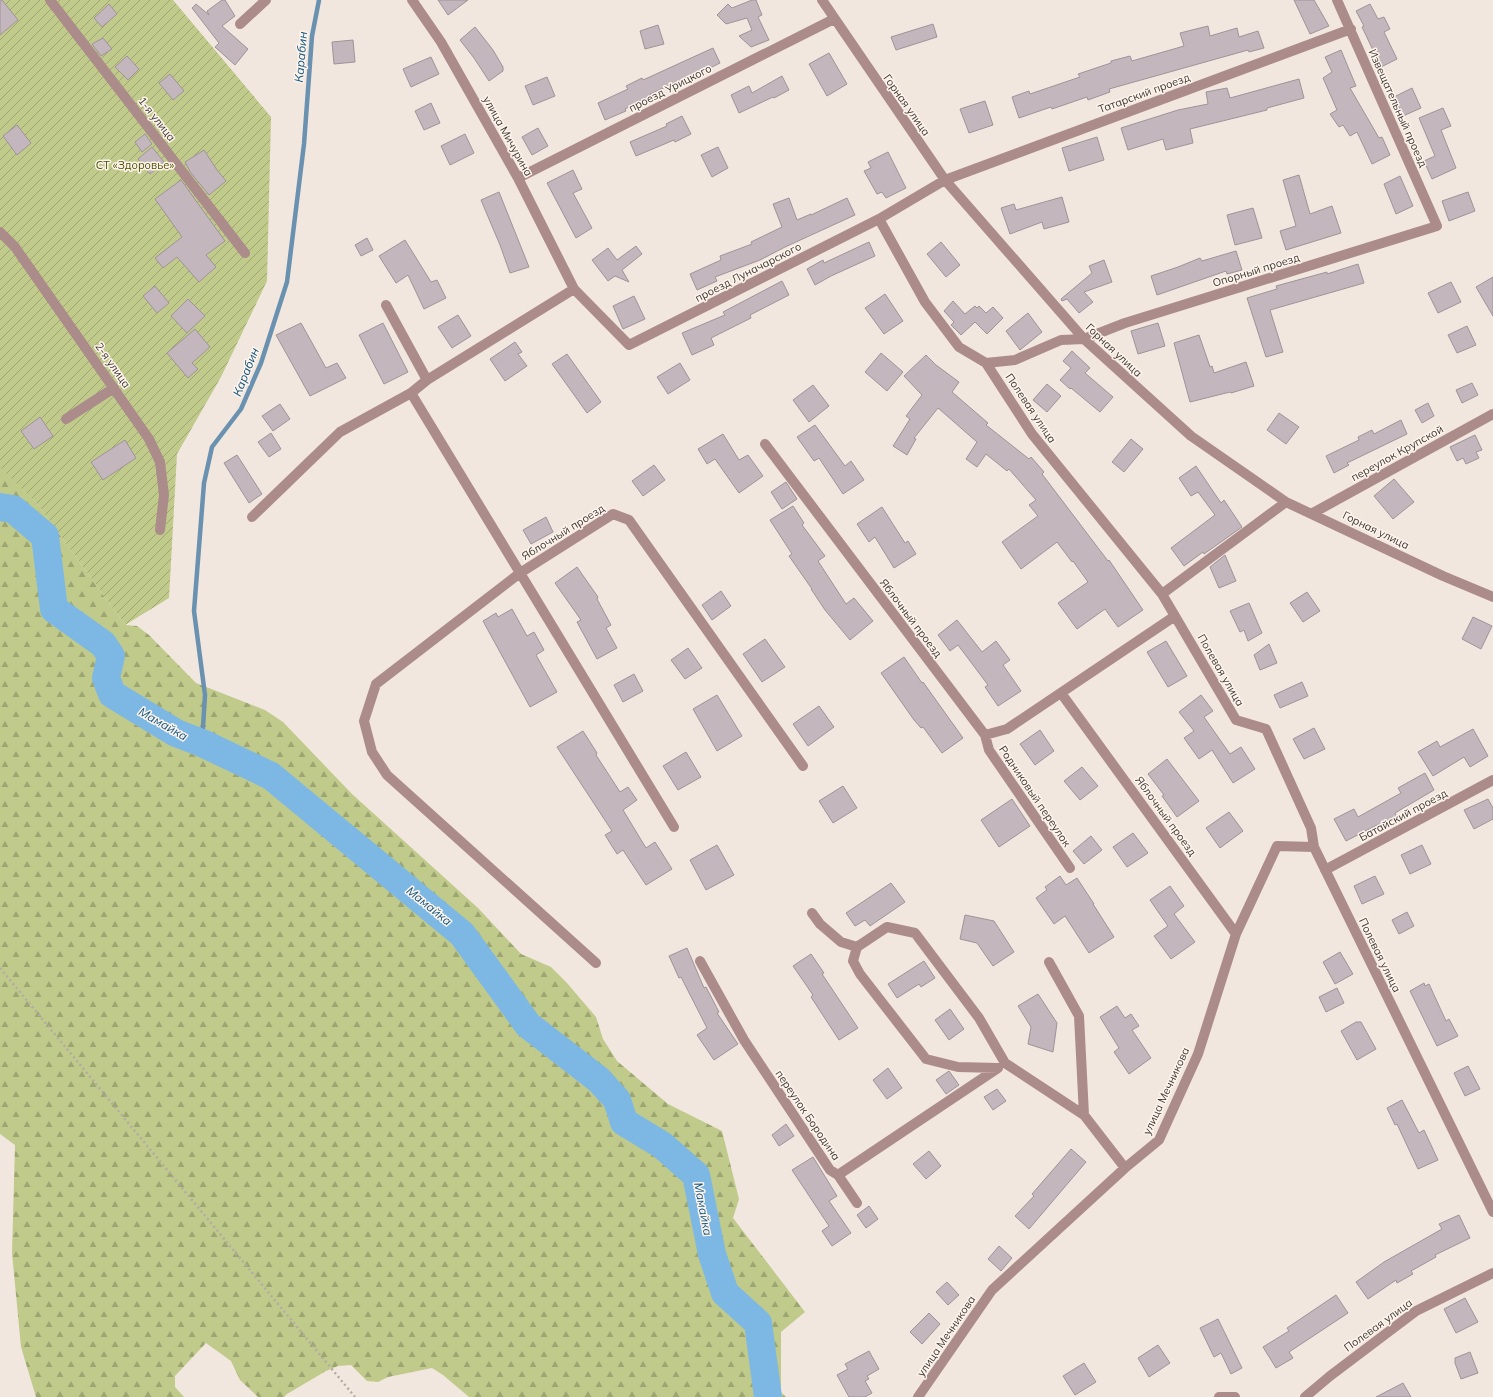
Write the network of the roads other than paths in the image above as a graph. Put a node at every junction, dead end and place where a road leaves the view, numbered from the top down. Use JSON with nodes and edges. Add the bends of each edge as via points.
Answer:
{"nodes":[{"id":1,"x":50,"y":0,"type":"edge"},
{"id":2,"x":266,"y":0,"type":"edge"},
{"id":3,"x":412,"y":0,"type":"edge"},
{"id":4,"x":822,"y":0,"type":"edge"},
{"id":5,"x":1337,"y":0,"type":"edge"},
{"id":6,"x":834,"y":19,"type":"junction"},
{"id":7,"x":240,"y":24,"type":"dead end"},
{"id":8,"x":1351,"y":29,"type":"junction"},
{"id":9,"x":518,"y":178,"type":"junction"},
{"id":10,"x":945,"y":180,"type":"junction"},
{"id":11,"x":879,"y":219,"type":"junction"},
{"id":12,"x":1437,"y":226,"type":"joint"},
{"id":13,"x":0,"y":232,"type":"edge"},
{"id":14,"x":245,"y":253,"type":"dead end"},
{"id":15,"x":574,"y":289,"type":"junction"},
{"id":16,"x":386,"y":305,"type":"dead end"},
{"id":17,"x":1084,"y":339,"type":"junction"},
{"id":18,"x":986,"y":363,"type":"junction"},
{"id":19,"x":427,"y":380,"type":"junction"},
{"id":20,"x":114,"y":388,"type":"junction"},
{"id":21,"x":411,"y":394,"type":"junction"},
{"id":22,"x":1493,"y":414,"type":"edge"},
{"id":23,"x":66,"y":419,"type":"dead end"},
{"id":24,"x":766,"y":444,"type":"dead end"},
{"id":25,"x":1286,"y":502,"type":"junction"},
{"id":26,"x":1312,"y":513,"type":"junction"},
{"id":27,"x":252,"y":517,"type":"dead end"},
{"id":28,"x":160,"y":530,"type":"dead end"},
{"id":29,"x":520,"y":573,"type":"junction"},
{"id":30,"x":1162,"y":594,"type":"junction"},
{"id":31,"x":1493,"y":597,"type":"edge"},
{"id":32,"x":1175,"y":616,"type":"junction"},
{"id":33,"x":1062,"y":693,"type":"junction"},
{"id":34,"x":985,"y":735,"type":"junction"},
{"id":35,"x":803,"y":766,"type":"dead end"},
{"id":36,"x":1493,"y":780,"type":"edge"},
{"id":37,"x":674,"y":827,"type":"dead end"},
{"id":38,"x":1314,"y":847,"type":"junction"},
{"id":39,"x":1070,"y":868,"type":"dead end"},
{"id":40,"x":1325,"y":870,"type":"junction"},
{"id":41,"x":812,"y":913,"type":"dead end"},
{"id":42,"x":1236,"y":934,"type":"junction"},
{"id":43,"x":857,"y":947,"type":"junction"},
{"id":44,"x":700,"y":961,"type":"dead end"},
{"id":45,"x":1049,"y":962,"type":"dead end"},
{"id":46,"x":596,"y":963,"type":"dead end"},
{"id":47,"x":1002,"y":1065,"type":"junction"},
{"id":48,"x":1084,"y":1115,"type":"junction"},
{"id":49,"x":1125,"y":1168,"type":"junction"},
{"id":50,"x":838,"y":1175,"type":"junction"},
{"id":51,"x":857,"y":1203,"type":"dead end"},
{"id":52,"x":1493,"y":1212,"type":"edge"},
{"id":53,"x":1493,"y":1273,"type":"edge"},
{"id":54,"x":918,"y":1397,"type":"edge"},
{"id":55,"x":1219,"y":1397,"type":"edge"},
{"id":56,"x":1235,"y":1397,"type":"edge"},
{"id":57,"x":1305,"y":1397,"type":"edge"}],
"edges":[{"from":1,"to":14,"type":"street","name":"1-я улица"},
{"from":2,"to":7,"type":"street"},
{"from":3,"to":9,"type":"street","name":"улица Мичурина","via":[[441,42]]},
{"from":4,"to":6,"type":"street","name":"Горная улица"},
{"from":5,"to":8,"type":"street","name":"Извещательный проезд"},
{"from":6,"to":9,"type":"street","name":"проезд Урицкого"},
{"from":6,"to":10,"type":"street","name":"Горная улица"},
{"from":8,"to":10,"type":"street","name":"Татарский проезд"},
{"from":8,"to":12,"type":"street","name":"Извещательный проезд"},
{"from":9,"to":15,"type":"street","name":"улица Мичурина"},
{"from":10,"to":11,"type":"street","name":"проезд Луначарского"},
{"from":10,"to":17,"type":"street","name":"Горная улица"},
{"from":11,"to":15,"type":"street","name":"проезд Луначарского","via":[[629,345]]},
{"from":11,"to":18,"type":"street","name":"Полевая улица","via":[[925,302],[959,347]]},
{"from":12,"to":17,"type":"street","name":"Опорный проезд","via":[[1125,323]]},
{"from":13,"to":20,"type":"street","name":"2-я улица","via":[[14,247]]},
{"from":15,"to":19,"type":"street"},
{"from":16,"to":19,"type":"street"},
{"from":17,"to":18,"type":"street","name":"Опорный проезд","via":[[1061,340],[1015,360]]},
{"from":17,"to":25,"type":"street","name":"Горная улица","via":[[1191,436]]},
{"from":18,"to":30,"type":"street","name":"Полевая улица","via":[[1032,434]]},
{"from":19,"to":21,"type":"street"},
{"from":20,"to":23,"type":"street"},
{"from":20,"to":28,"type":"street","name":"2-я улица","via":[[149,439],[160,462],[164,495]]},
{"from":21,"to":27,"type":"street","via":[[340,432]]},
{"from":21,"to":29,"type":"street","name":"Яблочный проезд"},
{"from":22,"to":26,"type":"street","name":"переулок Крупской"},
{"from":24,"to":34,"type":"street","name":"Яблочный проезд"},
{"from":25,"to":26,"type":"street","name":"Горная улица"},
{"from":25,"to":30,"type":"street"},
{"from":26,"to":31,"type":"street","name":"Горная улица"},
{"from":29,"to":35,"type":"street","name":"Яблочный проезд","via":[[613,514],[629,520]]},
{"from":29,"to":37,"type":"street","name":"Яблочный проезд"},
{"from":29,"to":46,"type":"street","via":[[376,684],[364,721],[372,752],[387,775]]},
{"from":30,"to":32,"type":"street","name":"Полевая улица"},
{"from":32,"to":33,"type":"street"},
{"from":32,"to":38,"type":"street","name":"Полевая улица","via":[[1236,720],[1266,728],[1311,828]]},
{"from":33,"to":34,"type":"street","via":[[1007,729]]},
{"from":33,"to":42,"type":"street","name":"Яблочный проезд"},
{"from":34,"to":39,"type":"street","name":"Родниковый переулок","via":[[989,750]]},
{"from":36,"to":40,"type":"street","name":"Батайский проезд"},
{"from":38,"to":40,"type":"street","name":"Полевая улица"},
{"from":38,"to":42,"type":"street","name":"улица Мечникова","via":[[1277,846]]},
{"from":40,"to":52,"type":"street","name":"Полевая улица"},
{"from":41,"to":43,"type":"street","via":[[820,924],[841,942]]},
{"from":42,"to":49,"type":"street","name":"улица Мечникова","via":[[1198,1054],[1159,1140]]},
{"from":43,"to":47,"type":"street","via":[[853,961],[860,974],[926,1059],[958,1067]]},
{"from":43,"to":47,"type":"street","via":[[887,927],[915,933],[979,1018]]},
{"from":44,"to":50,"type":"street","name":"переулок Бородина","via":[[744,1040],[830,1170]]},
{"from":45,"to":48,"type":"street","via":[[1079,1016]]},
{"from":47,"to":48,"type":"street"},
{"from":47,"to":50,"type":"street","name":"переулок Бородина"},
{"from":48,"to":49,"type":"street"},
{"from":49,"to":54,"type":"street","name":"улица Мечникова","via":[[992,1290]]},
{"from":50,"to":51,"type":"street"},
{"from":53,"to":57,"type":"street","name":"Полевая улица","via":[[1416,1311]]},
{"from":55,"to":56,"type":"street"}]}
